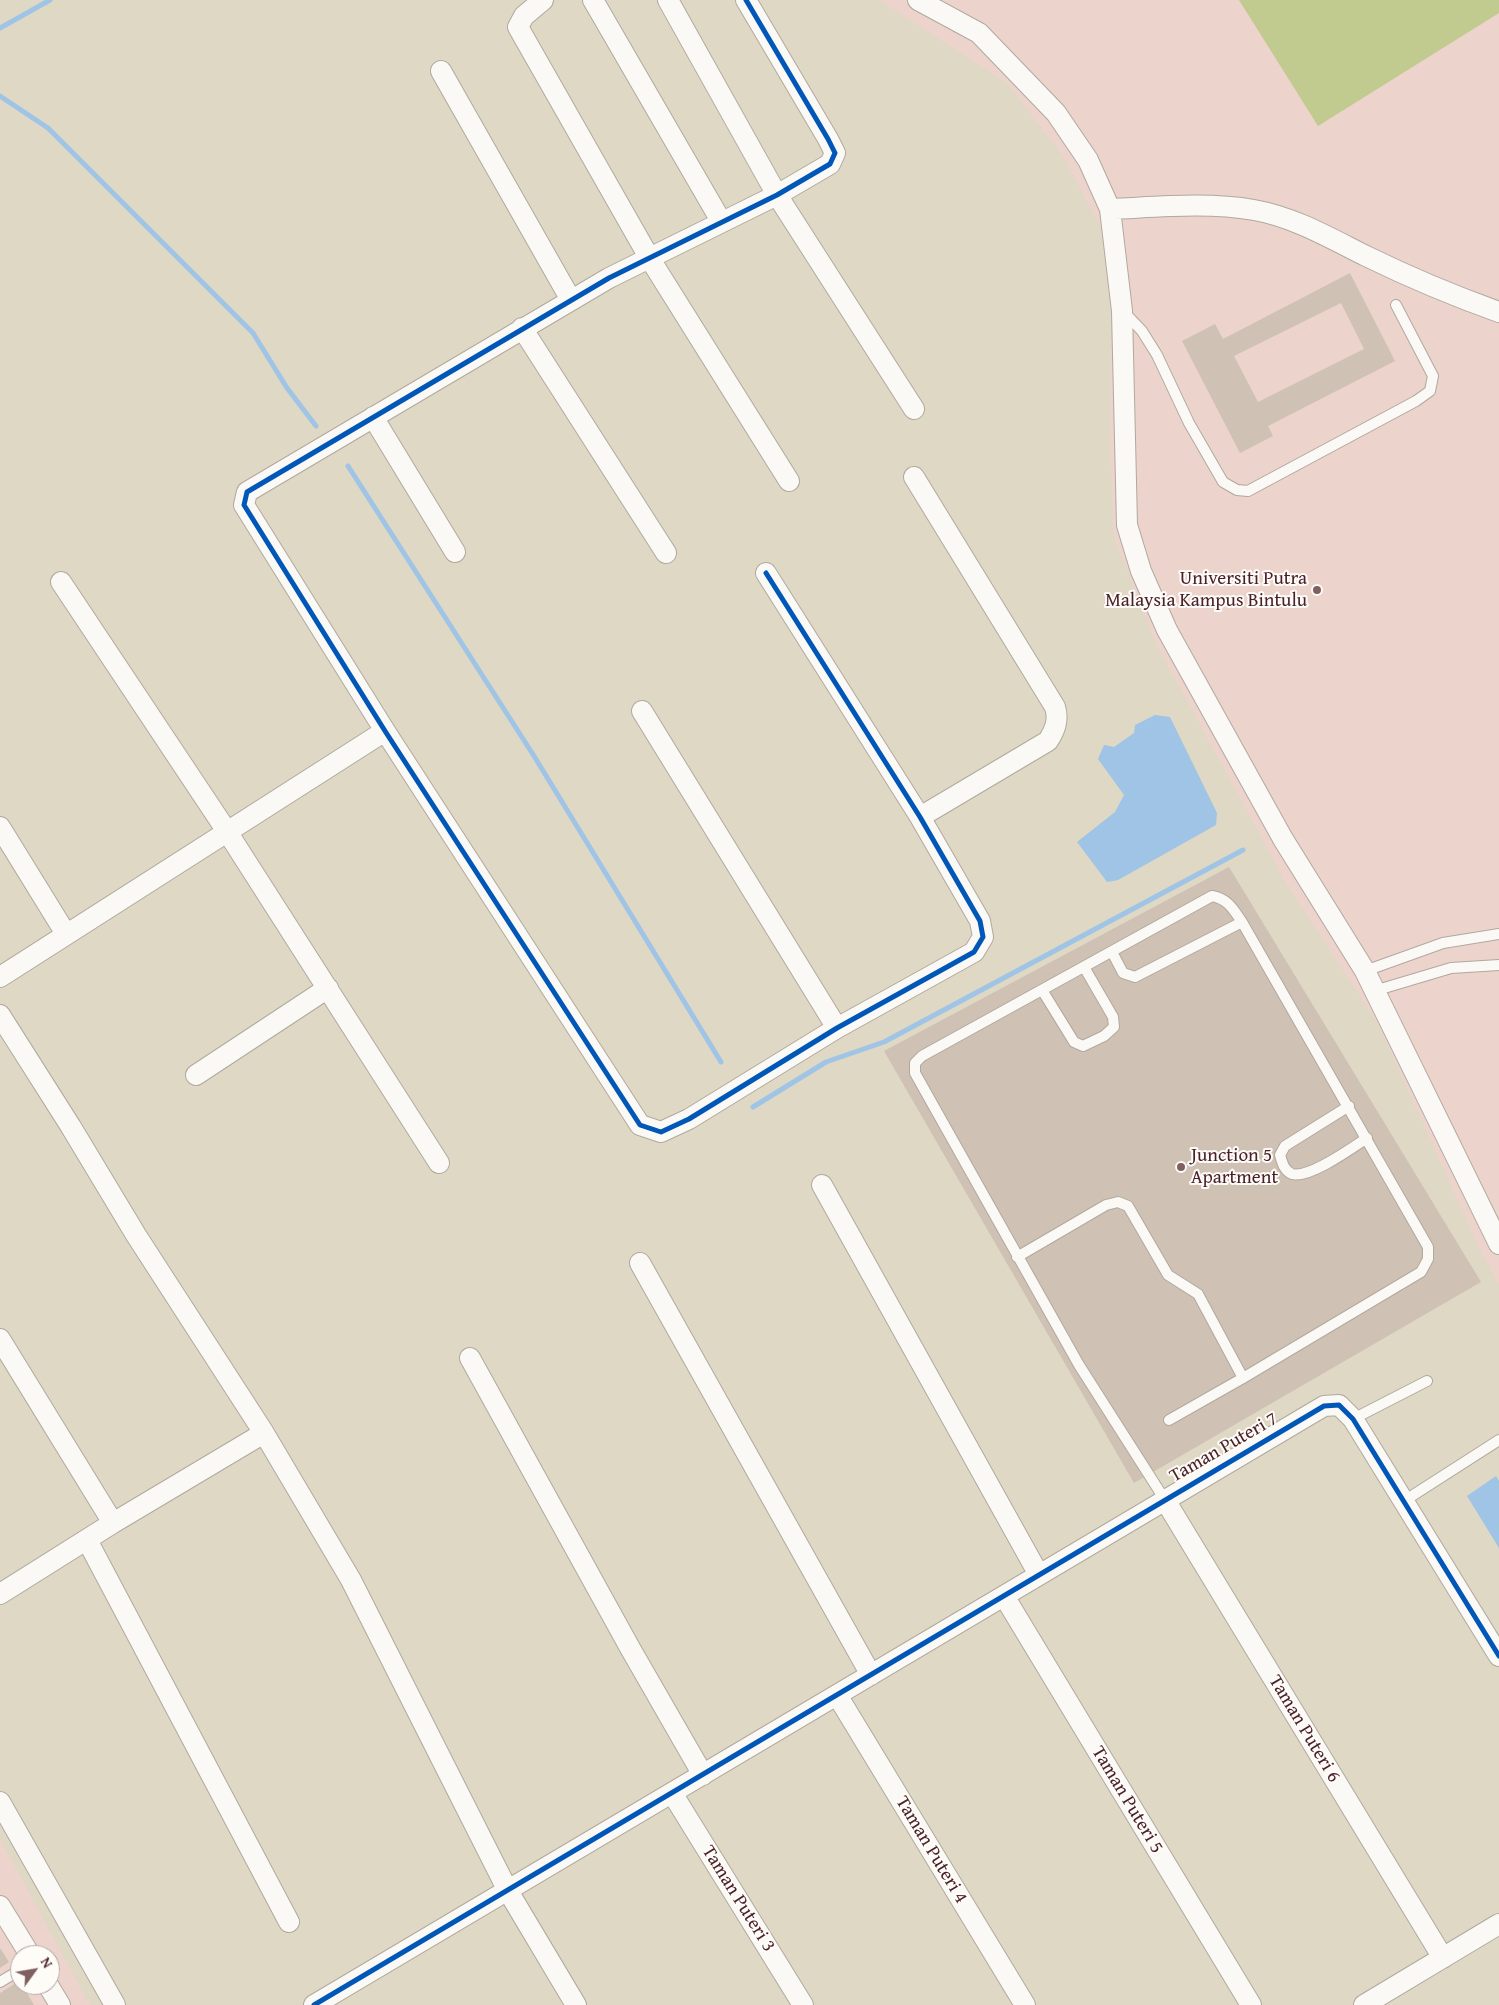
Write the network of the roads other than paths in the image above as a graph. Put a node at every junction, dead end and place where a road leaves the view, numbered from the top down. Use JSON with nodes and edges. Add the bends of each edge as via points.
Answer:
{"nodes":[{"id":1,"x":543,"y":0,"type":"edge"},
{"id":2,"x":594,"y":0,"type":"edge"},
{"id":3,"x":668,"y":0,"type":"edge"},
{"id":4,"x":746,"y":0,"type":"edge"},
{"id":5,"x":918,"y":0,"type":"edge"},
{"id":6,"x":441,"y":72,"type":"dead end"},
{"id":7,"x":778,"y":195,"type":"junction"},
{"id":8,"x":1110,"y":209,"type":"junction"},
{"id":9,"x":721,"y":221,"type":"junction"},
{"id":10,"x":650,"y":259,"type":"junction"},
{"id":11,"x":571,"y":300,"type":"junction"},
{"id":12,"x":1396,"y":305,"type":"dead end"},
{"id":13,"x":1122,"y":311,"type":"junction"},
{"id":14,"x":1499,"y":312,"type":"edge"},
{"id":15,"x":522,"y":328,"type":"junction"},
{"id":16,"x":914,"y":409,"type":"dead end"},
{"id":17,"x":373,"y":417,"type":"junction"},
{"id":18,"x":914,"y":477,"type":"dead end"},
{"id":19,"x":789,"y":482,"type":"dead end"},
{"id":20,"x":455,"y":552,"type":"dead end"},
{"id":21,"x":666,"y":554,"type":"dead end"},
{"id":22,"x":766,"y":574,"type":"dead end"},
{"id":23,"x":61,"y":582,"type":"dead end"},
{"id":24,"x":642,"y":711,"type":"dead end"},
{"id":25,"x":385,"y":732,"type":"junction"},
{"id":26,"x":920,"y":817,"type":"junction"},
{"id":27,"x":0,"y":827,"type":"edge"},
{"id":28,"x":228,"y":833,"type":"junction"},
{"id":29,"x":1242,"y":922,"type":"junction"},
{"id":30,"x":66,"y":934,"type":"junction"},
{"id":31,"x":1499,"y":934,"type":"edge"},
{"id":32,"x":1112,"y":952,"type":"junction"},
{"id":33,"x":1499,"y":965,"type":"edge"},
{"id":34,"x":1084,"y":968,"type":"junction"},
{"id":35,"x":1365,"y":971,"type":"junction"},
{"id":36,"x":0,"y":976,"type":"edge"},
{"id":37,"x":328,"y":988,"type":"junction"},
{"id":38,"x":1042,"y":990,"type":"junction"},
{"id":39,"x":1374,"y":991,"type":"junction"},
{"id":40,"x":0,"y":1015,"type":"edge"},
{"id":41,"x":837,"y":1028,"type":"junction"},
{"id":42,"x":196,"y":1074,"type":"dead end"},
{"id":43,"x":1349,"y":1106,"type":"junction"},
{"id":44,"x":1367,"y":1138,"type":"junction"},
{"id":45,"x":439,"y":1163,"type":"dead end"},
{"id":46,"x":822,"y":1185,"type":"dead end"},
{"id":47,"x":1499,"y":1244,"type":"edge"},
{"id":48,"x":1017,"y":1257,"type":"junction"},
{"id":49,"x":640,"y":1263,"type":"dead end"},
{"id":50,"x":0,"y":1339,"type":"edge"},
{"id":51,"x":470,"y":1358,"type":"dead end"},
{"id":52,"x":1243,"y":1378,"type":"junction"},
{"id":53,"x":1427,"y":1381,"type":"dead end"},
{"id":54,"x":1353,"y":1419,"type":"junction"},
{"id":55,"x":1169,"y":1420,"type":"dead end"},
{"id":56,"x":264,"y":1433,"type":"junction"},
{"id":57,"x":1499,"y":1440,"type":"edge"},
{"id":58,"x":1165,"y":1500,"type":"junction"},
{"id":59,"x":1404,"y":1501,"type":"junction"},
{"id":60,"x":113,"y":1523,"type":"junction"},
{"id":61,"x":87,"y":1540,"type":"junction"},
{"id":62,"x":1038,"y":1575,"type":"junction"},
{"id":63,"x":0,"y":1594,"type":"edge"},
{"id":64,"x":1004,"y":1596,"type":"junction"},
{"id":65,"x":1499,"y":1656,"type":"edge"},
{"id":66,"x":871,"y":1675,"type":"junction"},
{"id":67,"x":837,"y":1695,"type":"junction"},
{"id":68,"x":703,"y":1775,"type":"junction"},
{"id":69,"x":672,"y":1794,"type":"junction"},
{"id":70,"x":0,"y":1802,"type":"edge"},
{"id":71,"x":508,"y":1891,"type":"junction"},
{"id":72,"x":0,"y":1906,"type":"edge"},
{"id":73,"x":289,"y":1922,"type":"dead end"},
{"id":74,"x":1499,"y":1924,"type":"edge"},
{"id":75,"x":24,"y":1945,"type":"edge"},
{"id":76,"x":1443,"y":1958,"type":"junction"},
{"id":77,"x":340,"y":1999,"type":"edge"},
{"id":78,"x":1387,"y":1999,"type":"edge"},
{"id":79,"x":115,"y":2005,"type":"edge"},
{"id":80,"x":314,"y":2005,"type":"edge"},
{"id":81,"x":576,"y":2005,"type":"edge"},
{"id":82,"x":803,"y":2005,"type":"edge"},
{"id":83,"x":1025,"y":2005,"type":"edge"},
{"id":84,"x":1251,"y":2005,"type":"edge"},
{"id":85,"x":1364,"y":2005,"type":"edge"}],
"edges":[{"from":1,"to":10,"type":"street","via":[[524,16],[518,27]]},
{"from":2,"to":9,"type":"street"},
{"from":3,"to":7,"type":"street"},
{"from":4,"to":7,"type":"street","via":[[835,153],[830,164]]},
{"from":5,"to":8,"type":"street","via":[[979,33],[1056,113],[1088,160]]},
{"from":6,"to":11,"type":"street"},
{"from":7,"to":9,"type":"street"},
{"from":7,"to":16,"type":"street"},
{"from":8,"to":13,"type":"street"},
{"from":8,"to":14,"type":"street","via":[[1203,205],[1255,210],[1306,226],[1429,284]]},
{"from":9,"to":10,"type":"street"},
{"from":10,"to":11,"type":"street"},
{"from":10,"to":19,"type":"street"},
{"from":11,"to":15,"type":"street"},
{"from":12,"to":13,"type":"lane","via":[[1433,376],[1430,391],[1248,491],[1237,490],[1223,482],[1157,355],[1142,331]]},
{"from":13,"to":35,"type":"street","via":[[1127,525],[1141,571],[1167,630],[1278,830]]},
{"from":15,"to":17,"type":"street"},
{"from":15,"to":21,"type":"street"},
{"from":17,"to":20,"type":"street"},
{"from":17,"to":25,"type":"street","via":[[247,492],[244,505]]},
{"from":18,"to":26,"type":"street","via":[[1058,714],[1054,732],[1048,741]]},
{"from":22,"to":26,"type":"street"},
{"from":23,"to":28,"type":"street"},
{"from":24,"to":41,"type":"street"},
{"from":25,"to":28,"type":"street"},
{"from":25,"to":41,"type":"street","via":[[640,1126],[661,1132],[689,1119]]},
{"from":26,"to":41,"type":"street","via":[[980,921],[982,937],[974,952]]},
{"from":27,"to":30,"type":"street"},
{"from":28,"to":30,"type":"street"},
{"from":28,"to":37,"type":"street"},
{"from":29,"to":32,"type":"lane","via":[[1229,903],[1212,896]]},
{"from":29,"to":32,"type":"lane","via":[[1136,977],[1123,973]]},
{"from":29,"to":43,"type":"lane"},
{"from":30,"to":36,"type":"street"},
{"from":31,"to":35,"type":"lane","via":[[1443,943]]},
{"from":32,"to":34,"type":"lane"},
{"from":33,"to":39,"type":"lane","via":[[1451,968]]},
{"from":34,"to":38,"type":"lane"},
{"from":34,"to":38,"type":"lane","via":[[1114,1016],[1114,1027],[1094,1042],[1083,1046],[1074,1042]]},
{"from":35,"to":39,"type":"street"},
{"from":37,"to":42,"type":"street"},
{"from":37,"to":45,"type":"street"},
{"from":38,"to":48,"type":"lane","via":[[922,1056],[915,1063],[915,1073]]},
{"from":39,"to":47,"type":"street"},
{"from":40,"to":56,"type":"street"},
{"from":43,"to":44,"type":"lane"},
{"from":43,"to":44,"type":"lane","via":[[1285,1146],[1280,1155],[1283,1166],[1291,1174],[1312,1171]]},
{"from":44,"to":52,"type":"lane","via":[[1428,1247],[1428,1259],[1421,1272]]},
{"from":46,"to":62,"type":"street"},
{"from":48,"to":52,"type":"lane","via":[[1106,1205],[1118,1202],[1128,1206],[1168,1275],[1198,1294]]},
{"from":48,"to":58,"type":"lane","via":[[1078,1365]]},
{"from":49,"to":66,"type":"street"},
{"from":50,"to":60,"type":"street"},
{"from":51,"to":68,"type":"street"},
{"from":52,"to":55,"type":"lane"},
{"from":53,"to":54,"type":"lane"},
{"from":54,"to":58,"type":"street","name":"Taman Puteri 7","via":[[1339,1405],[1324,1406]]},
{"from":54,"to":59,"type":"street","name":"Taman Puteri 7"},
{"from":56,"to":60,"type":"street"},
{"from":56,"to":71,"type":"street","via":[[351,1580]]},
{"from":57,"to":59,"type":"lane"},
{"from":58,"to":62,"type":"street","name":"Taman Puteri 7"},
{"from":58,"to":76,"type":"street","name":"Taman Puteri 6"},
{"from":59,"to":65,"type":"street","name":"Taman Puteri 7"},
{"from":60,"to":61,"type":"street"},
{"from":61,"to":63,"type":"street"},
{"from":61,"to":73,"type":"street"},
{"from":62,"to":64,"type":"street","name":"Taman Puteri 7"},
{"from":64,"to":66,"type":"street","name":"Taman Puteri 7"},
{"from":64,"to":84,"type":"street","name":"Taman Puteri 5"},
{"from":66,"to":67,"type":"street","name":"Taman Puteri 7"},
{"from":67,"to":68,"type":"street","name":"Taman Puteri 7"},
{"from":67,"to":83,"type":"street","name":"Taman Puteri 4"},
{"from":68,"to":69,"type":"street","name":"Taman Puteri 7"},
{"from":69,"to":71,"type":"street","name":"Taman Puteri 7"},
{"from":69,"to":82,"type":"street","name":"Taman Puteri 3"},
{"from":70,"to":79,"type":"street"},
{"from":71,"to":77,"type":"street","name":"Taman Puteri 7"},
{"from":71,"to":81,"type":"street"},
{"from":72,"to":75,"type":"street"},
{"from":74,"to":76,"type":"street"},
{"from":76,"to":78,"type":"street"},
{"from":77,"to":80,"type":"street","name":"Taman Puteri 7"},
{"from":78,"to":85,"type":"street"}]}
